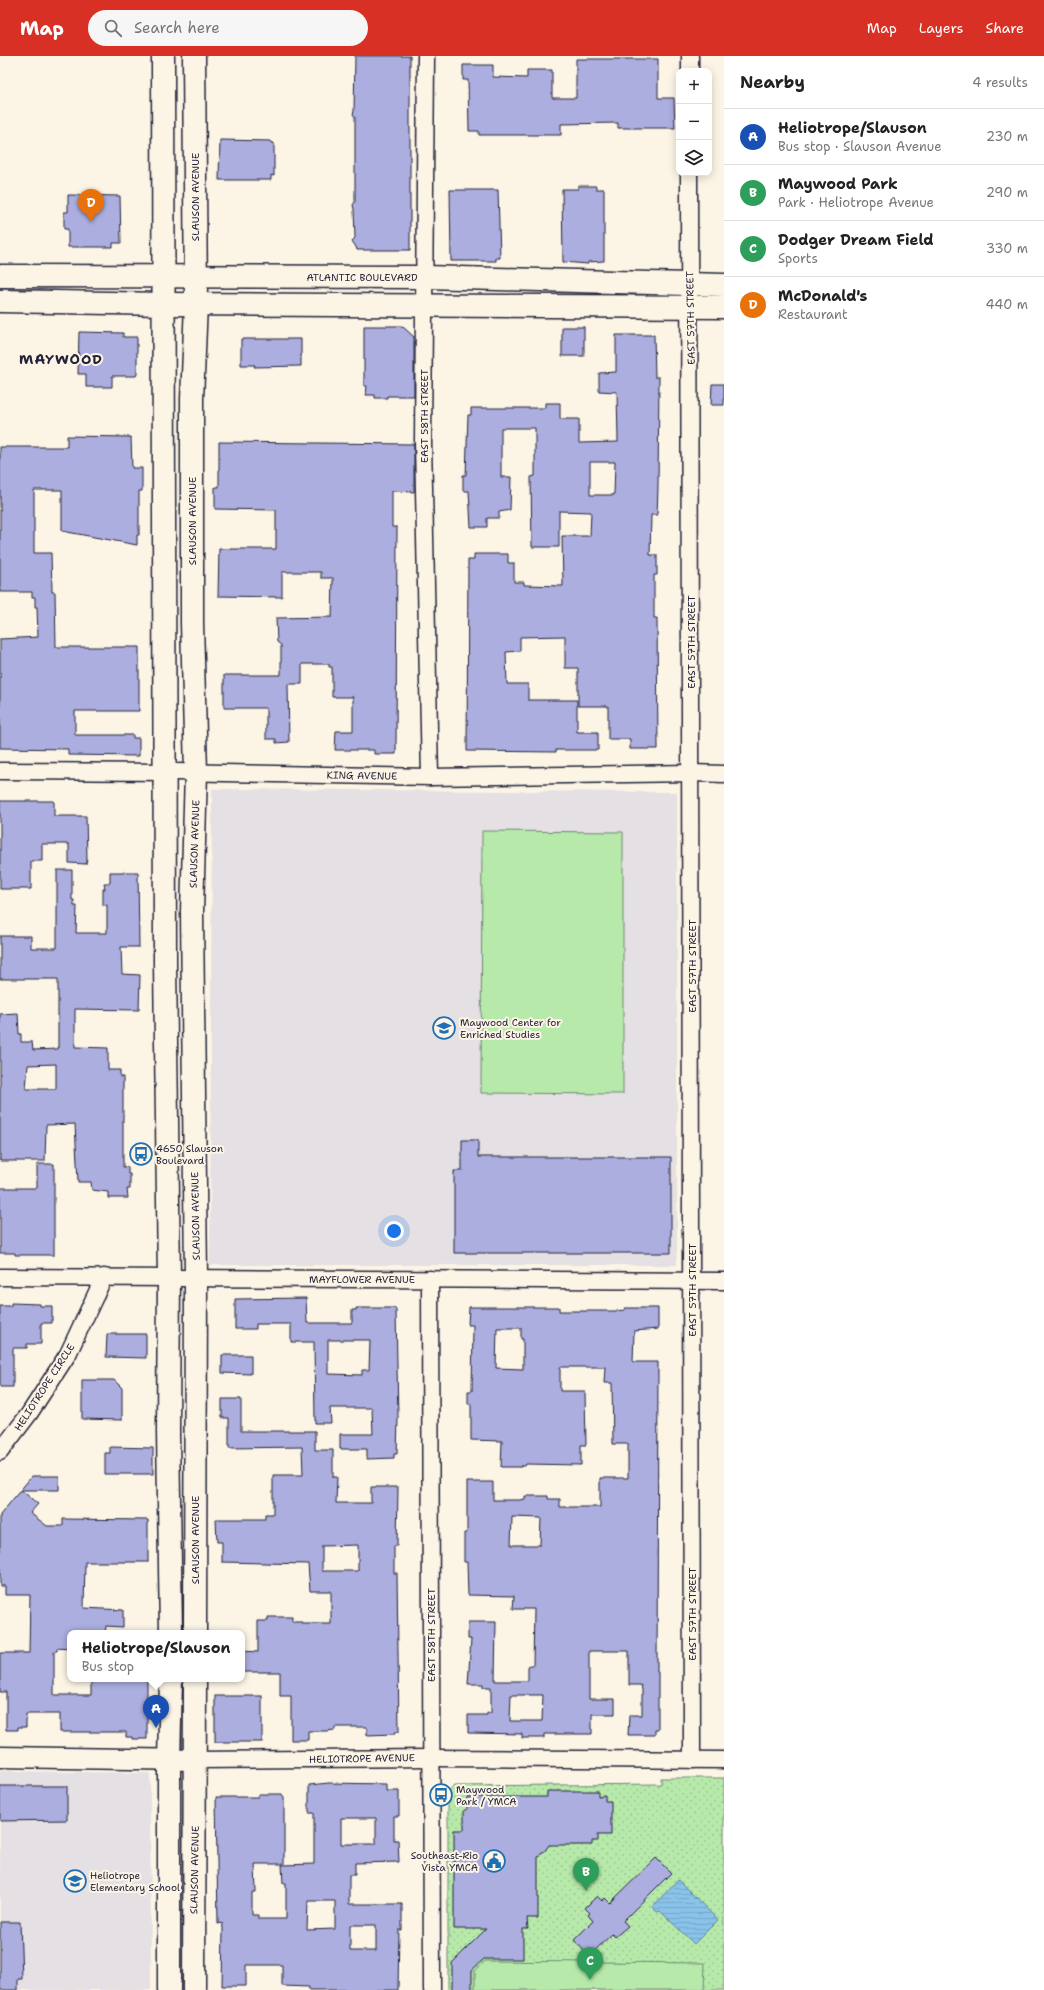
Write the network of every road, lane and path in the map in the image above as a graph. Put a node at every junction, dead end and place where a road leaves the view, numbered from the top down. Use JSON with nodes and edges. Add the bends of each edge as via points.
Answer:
{"nodes":[{"id":1,"x":163,"y":56,"type":"edge"},
{"id":2,"x":194,"y":56,"type":"edge"},
{"id":3,"x":426,"y":56,"type":"edge"},
{"id":4,"x":690,"y":56,"type":"edge"},
{"id":5,"x":690,"y":68,"type":"edge"},
{"id":6,"x":689,"y":176,"type":"edge"},
{"id":7,"x":165,"y":275,"type":"junction"},
{"id":8,"x":195,"y":275,"type":"junction"},
{"id":9,"x":0,"y":276,"type":"edge"},
{"id":10,"x":425,"y":277,"type":"junction"},
{"id":11,"x":690,"y":284,"type":"junction"},
{"id":12,"x":724,"y":285,"type":"edge"},
{"id":13,"x":0,"y":302,"type":"edge"},
{"id":14,"x":165,"y":304,"type":"junction"},
{"id":15,"x":196,"y":304,"type":"junction"},
{"id":16,"x":425,"y":306,"type":"junction"},
{"id":17,"x":691,"y":307,"type":"junction"},
{"id":18,"x":724,"y":307,"type":"edge"},
{"id":19,"x":0,"y":771,"type":"edge"},
{"id":20,"x":166,"y":772,"type":"junction"},
{"id":21,"x":196,"y":772,"type":"junction"},
{"id":22,"x":691,"y":772,"type":"junction"},
{"id":23,"x":724,"y":774,"type":"edge"},
{"id":24,"x":430,"y":777,"type":"junction"},
{"id":25,"x":0,"y":1277,"type":"edge"},
{"id":26,"x":104,"y":1277,"type":"junction"},
{"id":27,"x":169,"y":1278,"type":"junction"},
{"id":28,"x":196,"y":1278,"type":"junction"},
{"id":29,"x":430,"y":1279,"type":"junction"},
{"id":30,"x":692,"y":1281,"type":"junction"},
{"id":31,"x":724,"y":1281,"type":"edge"},
{"id":32,"x":0,"y":1452,"type":"edge"},
{"id":33,"x":171,"y":1630,"type":"edge"},
{"id":34,"x":196,"y":1630,"type":"edge"},
{"id":35,"x":171,"y":1682,"type":"edge"},
{"id":36,"x":196,"y":1682,"type":"edge"},
{"id":37,"x":0,"y":1757,"type":"edge"},
{"id":38,"x":432,"y":1758,"type":"junction"},
{"id":39,"x":169,"y":1760,"type":"junction"},
{"id":40,"x":196,"y":1760,"type":"junction"},
{"id":41,"x":692,"y":1760,"type":"junction"},
{"id":42,"x":724,"y":1760,"type":"edge"},
{"id":43,"x":169,"y":1990,"type":"edge"},
{"id":44,"x":194,"y":1990,"type":"edge"},
{"id":45,"x":432,"y":1990,"type":"edge"}],
"edges":[{"from":1,"to":7,"type":"main road"},
{"from":2,"to":8,"type":"main road","name":"SLAUSON AVENUE"},
{"from":3,"to":10,"type":"street","name":"EAST 58TH STREET"},
{"from":4,"to":5,"type":"street"},
{"from":6,"to":11,"type":"street","name":"EAST 57TH STREET"},
{"from":7,"to":8,"type":"main road","name":"ATLANTIC BOULEVARD"},
{"from":7,"to":9,"type":"main road","name":"ATLANTIC BOULEVARD"},
{"from":7,"to":14,"type":"main road"},
{"from":8,"to":10,"type":"main road","name":"ATLANTIC BOULEVARD"},
{"from":8,"to":15,"type":"main road","name":"SLAUSON AVENUE"},
{"from":10,"to":11,"type":"main road","name":"ATLANTIC BOULEVARD"},
{"from":10,"to":16,"type":"street","name":"EAST 58TH STREET"},
{"from":11,"to":12,"type":"main road","name":"ATLANTIC BOULEVARD"},
{"from":11,"to":17,"type":"street","name":"EAST 57TH STREET"},
{"from":13,"to":14,"type":"main road"},
{"from":14,"to":15,"type":"main road"},
{"from":14,"to":20,"type":"main road","via":[[163,454]]},
{"from":15,"to":16,"type":"main road"},
{"from":15,"to":21,"type":"main road","name":"SLAUSON AVENUE","via":[[192,399],[192,623]]},
{"from":16,"to":17,"type":"main road"},
{"from":16,"to":24,"type":"street","name":"EAST 58TH STREET","via":[[423,441]]},
{"from":17,"to":18,"type":"main road"},
{"from":17,"to":22,"type":"street","name":"EAST 57TH STREET"},
{"from":19,"to":20,"type":"street","name":"KING AVENUE"},
{"from":20,"to":21,"type":"street","name":"KING AVENUE"},
{"from":20,"to":27,"type":"main road"},
{"from":21,"to":24,"type":"street","name":"KING AVENUE"},
{"from":21,"to":28,"type":"main road","name":"SLAUSON AVENUE","via":[[192,912]]},
{"from":22,"to":23,"type":"street","name":"KING AVENUE"},
{"from":22,"to":24,"type":"street","name":"KING AVENUE"},
{"from":22,"to":30,"type":"street","name":"EAST 57TH STREET"},
{"from":25,"to":26,"type":"street","name":"MAYFLOWER AVENUE"},
{"from":26,"to":27,"type":"street","name":"MAYFLOWER AVENUE"},
{"from":26,"to":32,"type":"street","name":"HELIOTROPE CIRCLE","via":[[68,1354],[29,1414]]},
{"from":27,"to":28,"type":"street","name":"MAYFLOWER AVENUE"},
{"from":27,"to":33,"type":"main road"},
{"from":28,"to":29,"type":"street","name":"MAYFLOWER AVENUE"},
{"from":28,"to":34,"type":"main road","name":"SLAUSON AVENUE"},
{"from":29,"to":30,"type":"street","name":"MAYFLOWER AVENUE"},
{"from":29,"to":38,"type":"street","name":"EAST 58TH STREET"},
{"from":30,"to":31,"type":"street","name":"MAYFLOWER AVENUE"},
{"from":30,"to":41,"type":"street","name":"EAST 57TH STREET"},
{"from":35,"to":39,"type":"main road"},
{"from":36,"to":40,"type":"main road","name":"SLAUSON AVENUE"},
{"from":37,"to":39,"type":"street","name":"HELIOTROPE AVENUE"},
{"from":38,"to":40,"type":"street","name":"HELIOTROPE AVENUE"},
{"from":38,"to":41,"type":"street","name":"HELIOTROPE AVENUE"},
{"from":38,"to":45,"type":"street","name":"EAST 58TH STREET"},
{"from":39,"to":40,"type":"street","name":"HELIOTROPE AVENUE"},
{"from":39,"to":43,"type":"main road"},
{"from":40,"to":44,"type":"main road","name":"SLAUSON AVENUE"},
{"from":41,"to":42,"type":"street","name":"HELIOTROPE AVENUE"}]}
